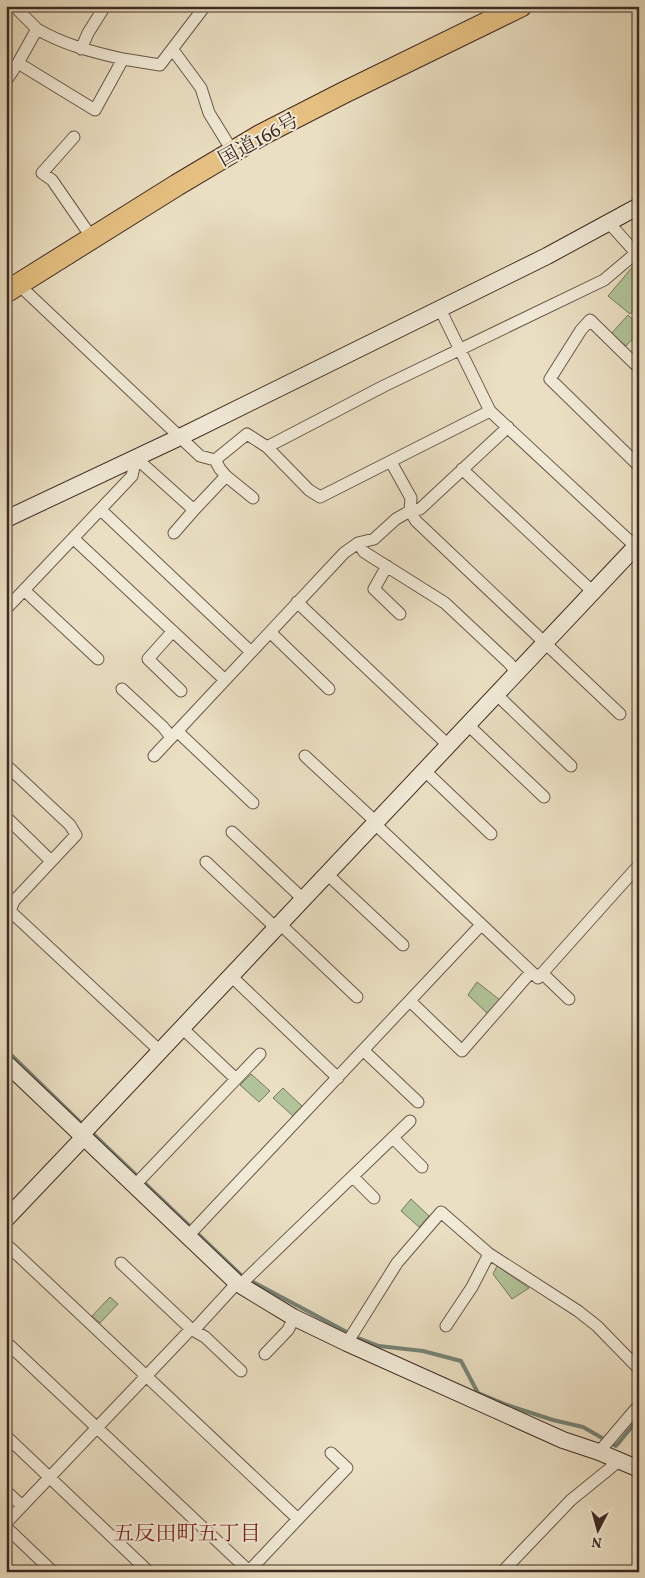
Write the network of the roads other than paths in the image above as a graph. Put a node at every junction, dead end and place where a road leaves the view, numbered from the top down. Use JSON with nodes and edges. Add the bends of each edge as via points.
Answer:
{"nodes":[{"id":1,"x":14,"y":6,"type":"edge"},
{"id":2,"x":105,"y":6,"type":"edge"},
{"id":3,"x":205,"y":6,"type":"edge"},
{"id":4,"x":521,"y":6,"type":"edge"},
{"id":5,"x":37,"y":29,"type":"junction"},
{"id":6,"x":81,"y":49,"type":"junction"},
{"id":7,"x":173,"y":50,"type":"junction"},
{"id":8,"x":123,"y":59,"type":"junction"},
{"id":9,"x":18,"y":64,"type":"junction"},
{"id":10,"x":6,"y":81,"type":"edge"},
{"id":11,"x":74,"y":137,"type":"dead end"},
{"id":12,"x":233,"y":152,"type":"junction"},
{"id":13,"x":639,"y":206,"type":"edge"},
{"id":14,"x":609,"y":223,"type":"junction"},
{"id":15,"x":92,"y":238,"type":"junction"},
{"id":16,"x":11,"y":286,"type":"edge"},
{"id":17,"x":440,"y":309,"type":"junction"},
{"id":18,"x":459,"y":351,"type":"junction"},
{"id":19,"x":639,"y":368,"type":"edge"},
{"id":20,"x":490,"y":411,"type":"junction"},
{"id":21,"x":508,"y":426,"type":"junction"},
{"id":22,"x":180,"y":437,"type":"junction"},
{"id":23,"x":267,"y":447,"type":"junction"},
{"id":24,"x":136,"y":458,"type":"junction"},
{"id":25,"x":215,"y":460,"type":"junction"},
{"id":26,"x":390,"y":462,"type":"junction"},
{"id":27,"x":639,"y":466,"type":"edge"},
{"id":28,"x":462,"y":469,"type":"junction"},
{"id":29,"x":226,"y":476,"type":"junction"},
{"id":30,"x":253,"y":498,"type":"dead end"},
{"id":31,"x":100,"y":510,"type":"junction"},
{"id":32,"x":194,"y":510,"type":"junction"},
{"id":33,"x":410,"y":510,"type":"junction"},
{"id":34,"x":6,"y":519,"type":"edge"},
{"id":35,"x":174,"y":533,"type":"dead end"},
{"id":36,"x":74,"y":539,"type":"junction"},
{"id":37,"x":358,"y":543,"type":"junction"},
{"id":38,"x":637,"y":544,"type":"edge"},
{"id":39,"x":387,"y":566,"type":"junction"},
{"id":40,"x":24,"y":590,"type":"junction"},
{"id":41,"x":593,"y":592,"type":"junction"},
{"id":42,"x":297,"y":602,"type":"junction"},
{"id":43,"x":6,"y":609,"type":"edge"},
{"id":44,"x":400,"y":614,"type":"dead end"},
{"id":45,"x":173,"y":631,"type":"junction"},
{"id":46,"x":270,"y":632,"type":"junction"},
{"id":47,"x":545,"y":642,"type":"junction"},
{"id":48,"x":251,"y":652,"type":"junction"},
{"id":49,"x":98,"y":659,"type":"dead end"},
{"id":50,"x":516,"y":672,"type":"junction"},
{"id":51,"x":225,"y":680,"type":"junction"},
{"id":52,"x":122,"y":689,"type":"dead end"},
{"id":53,"x":329,"y":689,"type":"dead end"},
{"id":54,"x":181,"y":691,"type":"dead end"},
{"id":55,"x":496,"y":694,"type":"junction"},
{"id":56,"x":620,"y":714,"type":"dead end"},
{"id":57,"x":467,"y":724,"type":"junction"},
{"id":58,"x":174,"y":734,"type":"junction"},
{"id":59,"x":448,"y":745,"type":"junction"},
{"id":60,"x":154,"y":756,"type":"dead end"},
{"id":61,"x":305,"y":756,"type":"dead end"},
{"id":62,"x":6,"y":765,"type":"edge"},
{"id":63,"x":571,"y":766,"type":"dead end"},
{"id":64,"x":424,"y":770,"type":"junction"},
{"id":65,"x":544,"y":797,"type":"dead end"},
{"id":66,"x":253,"y":803,"type":"dead end"},
{"id":67,"x":6,"y":817,"type":"edge"},
{"id":68,"x":375,"y":823,"type":"junction"},
{"id":69,"x":232,"y":832,"type":"dead end"},
{"id":70,"x":491,"y":834,"type":"dead end"},
{"id":71,"x":51,"y":861,"type":"junction"},
{"id":72,"x":206,"y":862,"type":"dead end"},
{"id":73,"x":639,"y":865,"type":"edge"},
{"id":74,"x":327,"y":874,"type":"junction"},
{"id":75,"x":303,"y":899,"type":"junction"},
{"id":76,"x":9,"y":905,"type":"edge"},
{"id":77,"x":481,"y":925,"type":"junction"},
{"id":78,"x":278,"y":926,"type":"junction"},
{"id":79,"x":403,"y":945,"type":"dead end"},
{"id":80,"x":537,"y":973,"type":"junction"},
{"id":81,"x":231,"y":976,"type":"junction"},
{"id":82,"x":357,"y":997,"type":"dead end"},
{"id":83,"x":569,"y":999,"type":"dead end"},
{"id":84,"x":410,"y":1001,"type":"junction"},
{"id":85,"x":182,"y":1028,"type":"junction"},
{"id":86,"x":363,"y":1050,"type":"junction"},
{"id":87,"x":160,"y":1051,"type":"junction"},
{"id":88,"x":260,"y":1054,"type":"dead end"},
{"id":89,"x":6,"y":1063,"type":"edge"},
{"id":90,"x":338,"y":1078,"type":"junction"},
{"id":91,"x":236,"y":1079,"type":"junction"},
{"id":92,"x":418,"y":1102,"type":"dead end"},
{"id":93,"x":410,"y":1121,"type":"dead end"},
{"id":94,"x":85,"y":1132,"type":"junction"},
{"id":95,"x":393,"y":1138,"type":"junction"},
{"id":96,"x":422,"y":1167,"type":"dead end"},
{"id":97,"x":353,"y":1177,"type":"junction"},
{"id":98,"x":139,"y":1181,"type":"junction"},
{"id":99,"x":374,"y":1198,"type":"dead end"},
{"id":100,"x":6,"y":1219,"type":"edge"},
{"id":101,"x":192,"y":1231,"type":"junction"},
{"id":102,"x":6,"y":1244,"type":"edge"},
{"id":103,"x":489,"y":1254,"type":"junction"},
{"id":104,"x":121,"y":1263,"type":"dead end"},
{"id":105,"x":243,"y":1282,"type":"junction"},
{"id":106,"x":294,"y":1318,"type":"junction"},
{"id":107,"x":446,"y":1326,"type":"dead end"},
{"id":108,"x":193,"y":1330,"type":"junction"},
{"id":109,"x":350,"y":1338,"type":"junction"},
{"id":110,"x":6,"y":1342,"type":"edge"},
{"id":111,"x":264,"y":1354,"type":"dead end"},
{"id":112,"x":639,"y":1369,"type":"edge"},
{"id":113,"x":241,"y":1371,"type":"dead end"},
{"id":114,"x":146,"y":1376,"type":"junction"},
{"id":115,"x":639,"y":1405,"type":"edge"},
{"id":116,"x":97,"y":1427,"type":"junction"},
{"id":117,"x":6,"y":1436,"type":"edge"},
{"id":118,"x":605,"y":1445,"type":"junction"},
{"id":119,"x":331,"y":1453,"type":"dead end"},
{"id":120,"x":619,"y":1461,"type":"junction"},
{"id":121,"x":639,"y":1469,"type":"edge"},
{"id":122,"x":49,"y":1477,"type":"junction"},
{"id":123,"x":6,"y":1491,"type":"edge"},
{"id":124,"x":22,"y":1506,"type":"junction"},
{"id":125,"x":298,"y":1519,"type":"junction"},
{"id":126,"x":6,"y":1525,"type":"edge"},
{"id":127,"x":248,"y":1571,"type":"edge"},
{"id":128,"x":53,"y":1572,"type":"edge"},
{"id":129,"x":149,"y":1572,"type":"edge"},
{"id":130,"x":502,"y":1572,"type":"edge"}],
"edges":[{"from":1,"to":5,"type":"street"},
{"from":2,"to":6,"type":"street"},
{"from":3,"to":7,"type":"street"},
{"from":4,"to":12,"type":"highway","name":"国道166号","via":[[342,93]]},
{"from":5,"to":6,"type":"street"},
{"from":5,"to":9,"type":"street"},
{"from":6,"to":8,"type":"street"},
{"from":7,"to":8,"type":"street","via":[[160,65]]},
{"from":7,"to":12,"type":"street","via":[[201,88],[209,113]]},
{"from":8,"to":9,"type":"street","via":[[96,110]]},
{"from":9,"to":10,"type":"street"},
{"from":11,"to":15,"type":"street","via":[[42,173],[52,180]]},
{"from":12,"to":15,"type":"highway","name":"国道166号"},
{"from":13,"to":14,"type":"street"},
{"from":14,"to":17,"type":"street"},
{"from":14,"to":18,"type":"street","via":[[636,252],[604,280]]},
{"from":15,"to":16,"type":"highway","name":"国道166号"},
{"from":16,"to":22,"type":"street"},
{"from":17,"to":18,"type":"street"},
{"from":17,"to":22,"type":"street"},
{"from":18,"to":20,"type":"street"},
{"from":18,"to":23,"type":"street"},
{"from":19,"to":27,"type":"street","via":[[590,320],[550,379]]},
{"from":20,"to":21,"type":"street"},
{"from":20,"to":26,"type":"street"},
{"from":21,"to":28,"type":"street"},
{"from":21,"to":38,"type":"street"},
{"from":22,"to":24,"type":"street"},
{"from":22,"to":25,"type":"street","via":[[200,456]]},
{"from":23,"to":25,"type":"street","via":[[246,434]]},
{"from":23,"to":26,"type":"street","via":[[320,496]]},
{"from":24,"to":31,"type":"street","via":[[132,476]]},
{"from":24,"to":32,"type":"street"},
{"from":24,"to":34,"type":"street"},
{"from":25,"to":29,"type":"street"},
{"from":26,"to":33,"type":"street","via":[[411,498]]},
{"from":28,"to":33,"type":"street","via":[[420,509]]},
{"from":28,"to":41,"type":"street"},
{"from":29,"to":30,"type":"street"},
{"from":29,"to":32,"type":"street"},
{"from":31,"to":36,"type":"street"},
{"from":31,"to":48,"type":"street"},
{"from":32,"to":35,"type":"street"},
{"from":33,"to":37,"type":"street","via":[[374,540]]},
{"from":33,"to":47,"type":"street","via":[[416,521]]},
{"from":36,"to":40,"type":"street"},
{"from":36,"to":45,"type":"street"},
{"from":37,"to":39,"type":"street","via":[[364,552]]},
{"from":37,"to":42,"type":"street","via":[[344,553]]},
{"from":38,"to":41,"type":"street"},
{"from":39,"to":44,"type":"street","via":[[374,589]]},
{"from":39,"to":50,"type":"street","via":[[445,603]]},
{"from":40,"to":43,"type":"street"},
{"from":40,"to":49,"type":"street"},
{"from":41,"to":47,"type":"street"},
{"from":42,"to":46,"type":"street"},
{"from":42,"to":59,"type":"street"},
{"from":45,"to":51,"type":"street"},
{"from":45,"to":54,"type":"street","via":[[148,659]]},
{"from":46,"to":48,"type":"street"},
{"from":46,"to":53,"type":"street"},
{"from":47,"to":50,"type":"street"},
{"from":47,"to":56,"type":"street"},
{"from":48,"to":51,"type":"street"},
{"from":50,"to":55,"type":"street"},
{"from":51,"to":58,"type":"street"},
{"from":52,"to":58,"type":"street"},
{"from":55,"to":57,"type":"street"},
{"from":55,"to":63,"type":"street"},
{"from":57,"to":59,"type":"street"},
{"from":57,"to":65,"type":"street"},
{"from":58,"to":60,"type":"street"},
{"from":58,"to":66,"type":"street"},
{"from":59,"to":64,"type":"street"},
{"from":61,"to":68,"type":"street"},
{"from":62,"to":71,"type":"street","via":[[70,825],[76,835]]},
{"from":64,"to":68,"type":"street"},
{"from":64,"to":70,"type":"street"},
{"from":67,"to":71,"type":"street"},
{"from":68,"to":74,"type":"street"},
{"from":68,"to":77,"type":"street"},
{"from":69,"to":75,"type":"street"},
{"from":71,"to":76,"type":"street"},
{"from":72,"to":78,"type":"street"},
{"from":73,"to":80,"type":"street"},
{"from":74,"to":75,"type":"street"},
{"from":74,"to":79,"type":"street"},
{"from":75,"to":78,"type":"street"},
{"from":76,"to":87,"type":"street"},
{"from":77,"to":80,"type":"street"},
{"from":77,"to":84,"type":"street"},
{"from":78,"to":81,"type":"street"},
{"from":78,"to":82,"type":"street"},
{"from":80,"to":83,"type":"street"},
{"from":80,"to":84,"type":"street","via":[[462,1052]]},
{"from":81,"to":85,"type":"street"},
{"from":81,"to":90,"type":"street"},
{"from":84,"to":86,"type":"street"},
{"from":85,"to":87,"type":"street"},
{"from":85,"to":91,"type":"street"},
{"from":86,"to":90,"type":"street"},
{"from":86,"to":92,"type":"street"},
{"from":87,"to":94,"type":"street"},
{"from":88,"to":91,"type":"street"},
{"from":89,"to":94,"type":"street"},
{"from":90,"to":101,"type":"street"},
{"from":91,"to":98,"type":"street"},
{"from":93,"to":95,"type":"street"},
{"from":94,"to":98,"type":"street"},
{"from":94,"to":100,"type":"street"},
{"from":95,"to":96,"type":"street"},
{"from":95,"to":97,"type":"street"},
{"from":97,"to":99,"type":"street"},
{"from":97,"to":105,"type":"street"},
{"from":98,"to":101,"type":"street"},
{"from":101,"to":105,"type":"street"},
{"from":102,"to":114,"type":"street"},
{"from":103,"to":107,"type":"street"},
{"from":103,"to":109,"type":"street","via":[[441,1212],[397,1263]]},
{"from":103,"to":112,"type":"street","via":[[578,1311]]},
{"from":104,"to":108,"type":"street"},
{"from":105,"to":106,"type":"street"},
{"from":105,"to":108,"type":"street"},
{"from":106,"to":109,"type":"street"},
{"from":106,"to":111,"type":"street","via":[[288,1330]]},
{"from":108,"to":113,"type":"street"},
{"from":108,"to":114,"type":"street"},
{"from":109,"to":118,"type":"street","via":[[563,1440]]},
{"from":110,"to":116,"type":"street"},
{"from":114,"to":116,"type":"street"},
{"from":114,"to":125,"type":"street"},
{"from":115,"to":118,"type":"street"},
{"from":116,"to":122,"type":"street"},
{"from":116,"to":127,"type":"street"},
{"from":117,"to":122,"type":"street"},
{"from":118,"to":120,"type":"street"},
{"from":119,"to":125,"type":"street","via":[[347,1468]]},
{"from":120,"to":121,"type":"street"},
{"from":120,"to":130,"type":"street","via":[[571,1500]]},
{"from":122,"to":124,"type":"street"},
{"from":122,"to":129,"type":"street"},
{"from":123,"to":124,"type":"street"},
{"from":124,"to":126,"type":"street"},
{"from":125,"to":127,"type":"street"},
{"from":126,"to":128,"type":"street"}]}
